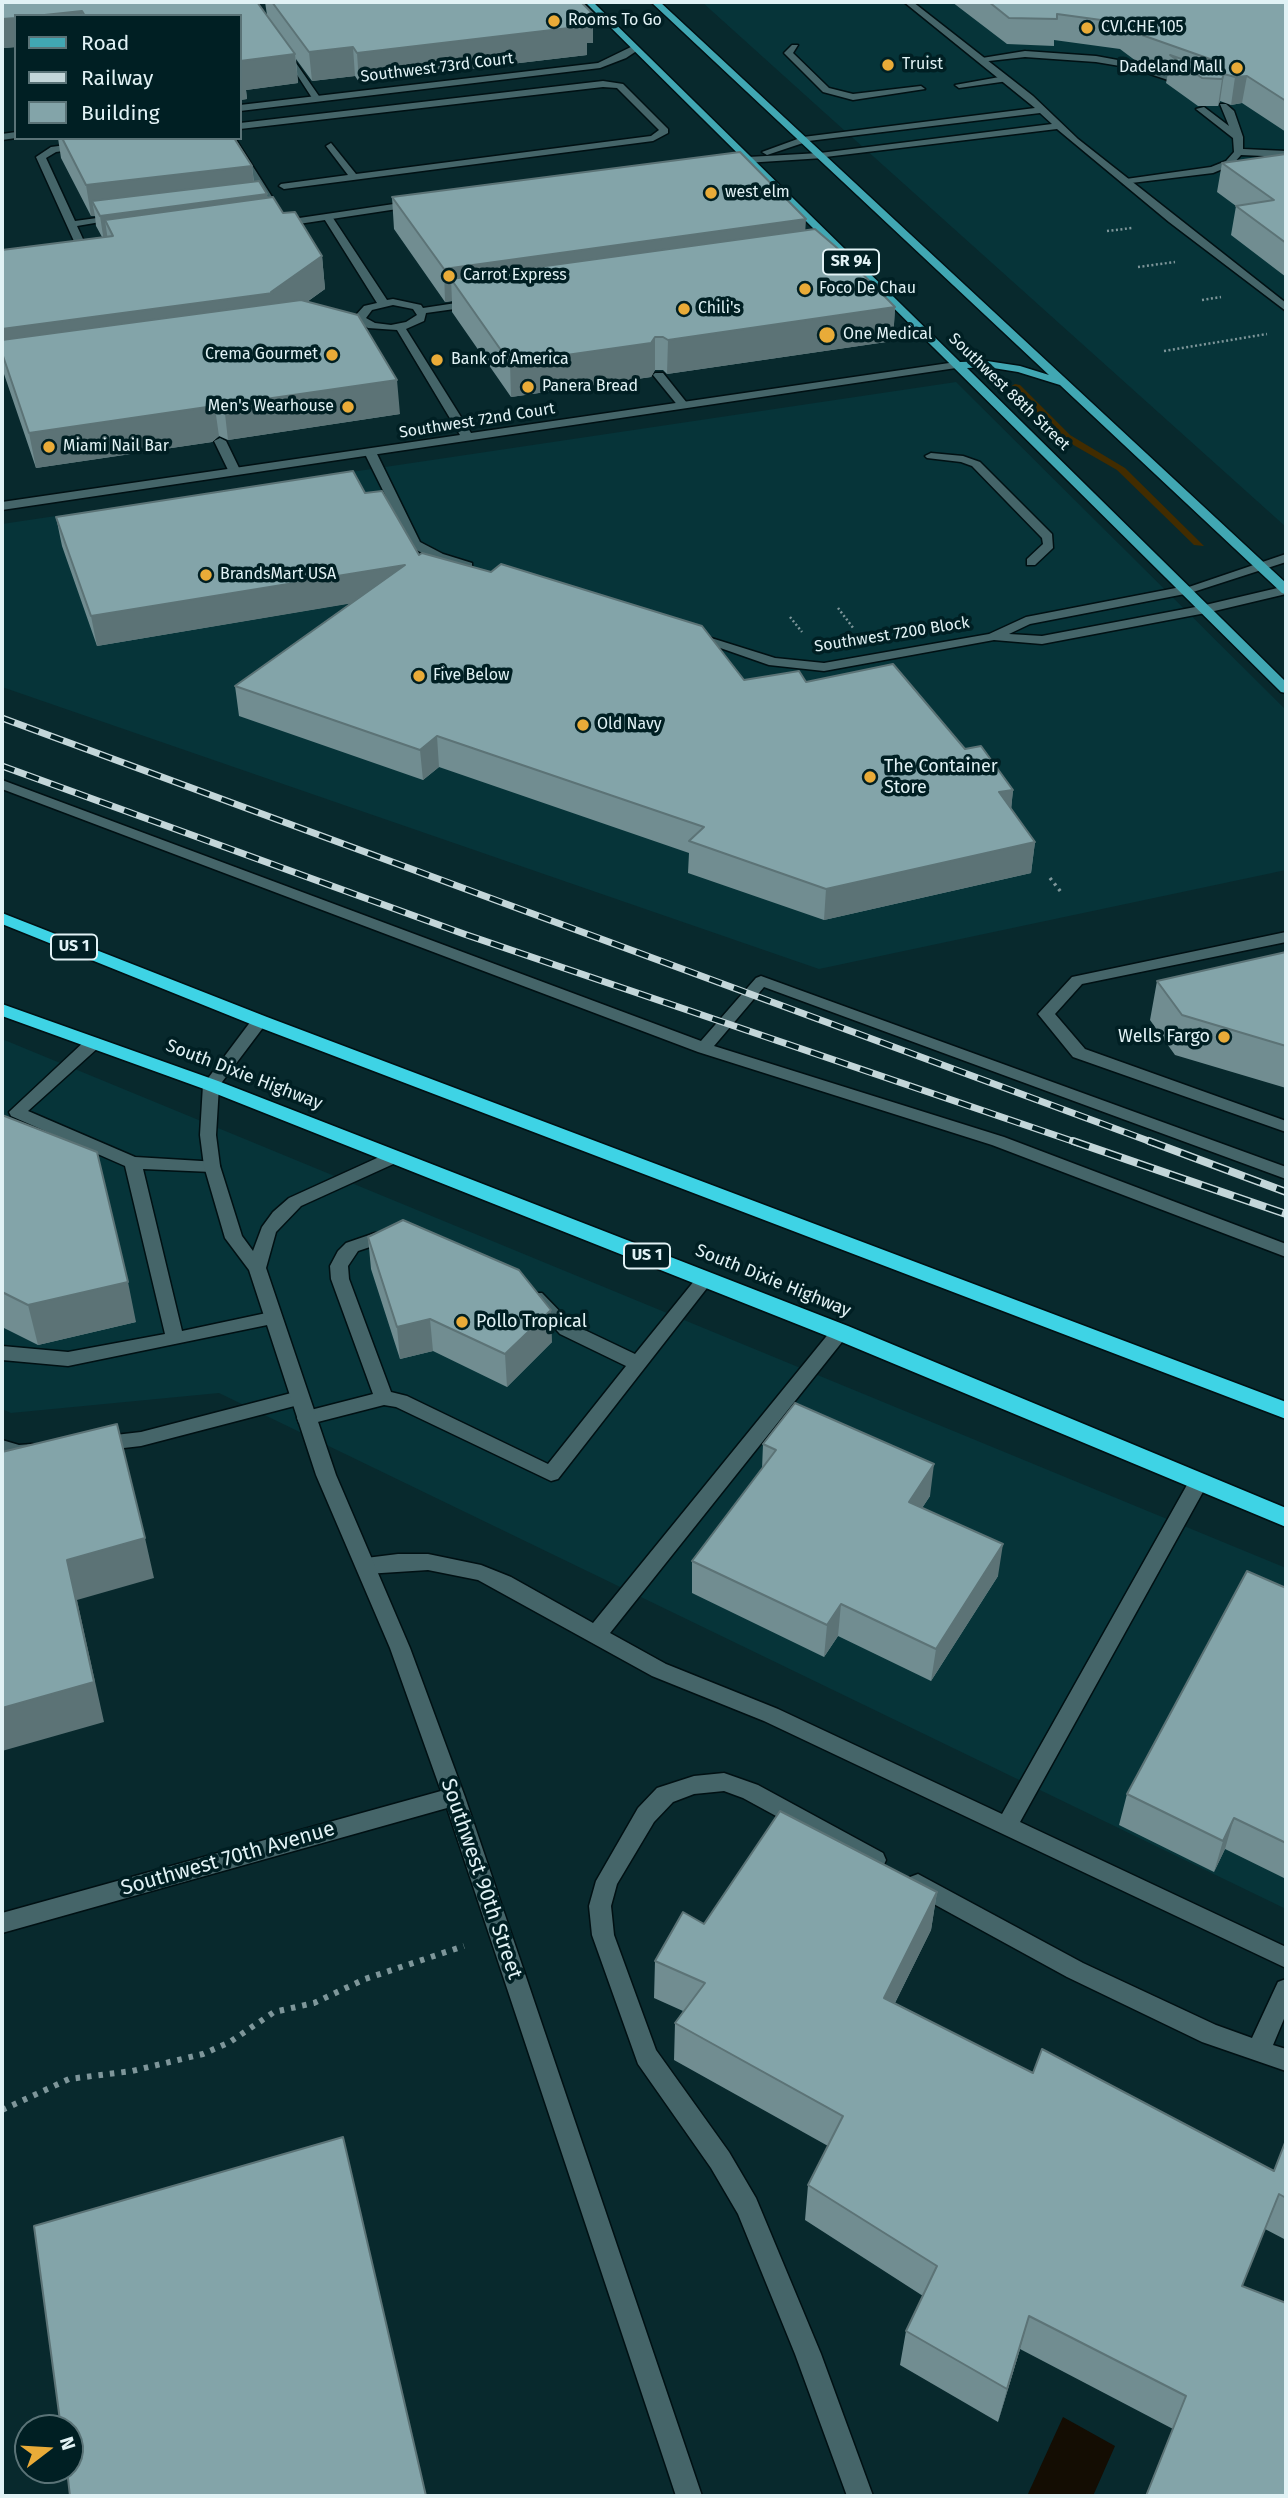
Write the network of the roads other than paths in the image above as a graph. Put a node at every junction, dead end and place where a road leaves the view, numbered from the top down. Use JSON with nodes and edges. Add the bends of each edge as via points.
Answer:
{"nodes":[{"id":1,"x":589,"y":2,"type":"edge"},
{"id":2,"x":655,"y":2,"type":"edge"},
{"id":3,"x":908,"y":2,"type":"edge"},
{"id":4,"x":275,"y":38,"type":"edge"},
{"id":5,"x":794,"y":47,"type":"dead end"},
{"id":6,"x":635,"y":48,"type":"junction"},
{"id":7,"x":980,"y":59,"type":"junction"},
{"id":8,"x":1170,"y":78,"type":"junction"},
{"id":9,"x":1005,"y":79,"type":"junction"},
{"id":10,"x":959,"y":85,"type":"dead end"},
{"id":11,"x":921,"y":89,"type":"dead end"},
{"id":12,"x":1201,"y":89,"type":"edge"},
{"id":13,"x":1179,"y":92,"type":"dead end"},
{"id":14,"x":317,"y":99,"type":"junction"},
{"id":15,"x":1223,"y":106,"type":"edge"},
{"id":16,"x":242,"y":108,"type":"edge"},
{"id":17,"x":1201,"y":109,"type":"edge"},
{"id":18,"x":1042,"y":110,"type":"junction"},
{"id":19,"x":1059,"y":126,"type":"junction"},
{"id":20,"x":242,"y":127,"type":"edge"},
{"id":21,"x":1238,"y":137,"type":"junction"},
{"id":22,"x":231,"y":140,"type":"edge"},
{"id":23,"x":803,"y":141,"type":"junction"},
{"id":24,"x":91,"y":144,"type":"edge"},
{"id":25,"x":331,"y":146,"type":"dead end"},
{"id":26,"x":1239,"y":152,"type":"junction"},
{"id":27,"x":1286,"y":154,"type":"edge"},
{"id":28,"x":820,"y":156,"type":"junction"},
{"id":29,"x":747,"y":158,"type":"junction"},
{"id":30,"x":716,"y":163,"type":"edge"},
{"id":31,"x":354,"y":177,"type":"junction"},
{"id":32,"x":1126,"y":181,"type":"junction"},
{"id":33,"x":284,"y":186,"type":"dead end"},
{"id":34,"x":255,"y":201,"type":"edge"},
{"id":35,"x":430,"y":202,"type":"edge"},
{"id":36,"x":276,"y":211,"type":"junction"},
{"id":37,"x":132,"y":216,"type":"edge"},
{"id":38,"x":328,"y":217,"type":"junction"},
{"id":39,"x":71,"y":224,"type":"junction"},
{"id":40,"x":270,"y":225,"type":"edge"},
{"id":41,"x":96,"y":248,"type":"edge"},
{"id":42,"x":83,"y":250,"type":"junction"},
{"id":43,"x":69,"y":252,"type":"edge"},
{"id":44,"x":840,"y":252,"type":"junction"},
{"id":45,"x":827,"y":254,"type":"edge"},
{"id":46,"x":485,"y":302,"type":"edge"},
{"id":47,"x":383,"y":303,"type":"junction"},
{"id":48,"x":1286,"y":308,"type":"edge"},
{"id":49,"x":421,"y":311,"type":"junction"},
{"id":50,"x":400,"y":327,"type":"junction"},
{"id":51,"x":957,"y":365,"type":"junction"},
{"id":52,"x":659,"y":375,"type":"edge"},
{"id":53,"x":1064,"y":384,"type":"junction"},
{"id":54,"x":683,"y":405,"type":"junction"},
{"id":55,"x":468,"y":438,"type":"junction"},
{"id":56,"x":220,"y":441,"type":"edge"},
{"id":57,"x":370,"y":453,"type":"junction"},
{"id":58,"x":930,"y":456,"type":"dead end"},
{"id":59,"x":235,"y":472,"type":"junction"},
{"id":60,"x":2,"y":506,"type":"edge"},
{"id":61,"x":1286,"y":558,"type":"edge"},
{"id":62,"x":1031,"y":562,"type":"dead end"},
{"id":63,"x":1261,"y":566,"type":"junction"},
{"id":64,"x":478,"y":569,"type":"edge"},
{"id":65,"x":1186,"y":590,"type":"junction"},
{"id":66,"x":1286,"y":590,"type":"edge"},
{"id":67,"x":1206,"y":609,"type":"junction"},
{"id":68,"x":679,"y":631,"type":"edge"},
{"id":69,"x":992,"y":636,"type":"junction"},
{"id":70,"x":1286,"y":689,"type":"edge"},
{"id":71,"x":2,"y":784,"type":"edge"},
{"id":72,"x":2,"y":918,"type":"edge"},
{"id":73,"x":1286,"y":937,"type":"edge"},
{"id":74,"x":2,"y":1010,"type":"edge"},
{"id":75,"x":260,"y":1021,"type":"junction"},
{"id":76,"x":93,"y":1043,"type":"junction"},
{"id":77,"x":704,"y":1048,"type":"junction"},
{"id":78,"x":211,"y":1085,"type":"junction"},
{"id":79,"x":1286,"y":1127,"type":"edge"},
{"id":80,"x":394,"y":1157,"type":"junction"},
{"id":81,"x":133,"y":1163,"type":"junction"},
{"id":82,"x":212,"y":1166,"type":"junction"},
{"id":83,"x":1286,"y":1173,"type":"edge"},
{"id":84,"x":405,"y":1240,"type":"edge"},
{"id":85,"x":1286,"y":1251,"type":"edge"},
{"id":86,"x":257,"y":1268,"type":"junction"},
{"id":87,"x":705,"y":1279,"type":"junction"},
{"id":88,"x":516,"y":1286,"type":"edge"},
{"id":89,"x":271,"y":1318,"type":"junction"},
{"id":90,"x":840,"y":1332,"type":"junction"},
{"id":91,"x":175,"y":1339,"type":"junction"},
{"id":92,"x":2,"y":1353,"type":"edge"},
{"id":93,"x":637,"y":1363,"type":"junction"},
{"id":94,"x":384,"y":1398,"type":"junction"},
{"id":95,"x":303,"y":1408,"type":"junction"},
{"id":96,"x":1286,"y":1411,"type":"edge"},
{"id":97,"x":73,"y":1446,"type":"edge"},
{"id":98,"x":2,"y":1447,"type":"edge"},
{"id":99,"x":46,"y":1449,"type":"edge"},
{"id":100,"x":1199,"y":1481,"type":"junction"},
{"id":101,"x":1286,"y":1518,"type":"edge"},
{"id":102,"x":366,"y":1566,"type":"junction"},
{"id":103,"x":596,"y":1635,"type":"junction"},
{"id":104,"x":454,"y":1797,"type":"junction"},
{"id":105,"x":1007,"y":1825,"type":"junction"},
{"id":106,"x":2,"y":1923,"type":"edge"},
{"id":107,"x":1286,"y":1958,"type":"edge"},
{"id":108,"x":1286,"y":1989,"type":"edge"},
{"id":109,"x":1259,"y":2049,"type":"junction"},
{"id":110,"x":1286,"y":2060,"type":"edge"},
{"id":111,"x":689,"y":2496,"type":"edge"},
{"id":112,"x":860,"y":2496,"type":"edge"}],
"edges":[{"from":1,"to":6,"type":"main road","name":"Southwest 88th Street","number":"SR 94"},
{"from":2,"to":23,"type":"main road"},
{"from":3,"to":7,"type":"street"},
{"from":4,"to":14,"type":"street"},
{"from":5,"to":11,"type":"street","via":[[788,53],[826,90],[853,97]]},
{"from":6,"to":14,"type":"street","name":"Southwest 73rd Court","via":[[600,65]]},
{"from":6,"to":29,"type":"main road","name":"Southwest 88th Street","number":"SR 94"},
{"from":7,"to":8,"type":"street","via":[[1025,54],[1084,58],[1135,65]]},
{"from":7,"to":9,"type":"street"},
{"from":8,"to":12,"type":"street"},
{"from":8,"to":13,"type":"street","via":[[1172,88]]},
{"from":9,"to":10,"type":"street"},
{"from":9,"to":18,"type":"street"},
{"from":14,"to":16,"type":"street","name":"Southwest 73rd Court"},
{"from":15,"to":21,"type":"street"},
{"from":17,"to":21,"type":"street"},
{"from":18,"to":19,"type":"street"},
{"from":18,"to":23,"type":"street"},
{"from":19,"to":28,"type":"street"},
{"from":19,"to":32,"type":"street"},
{"from":20,"to":31,"type":"street","via":[[603,84],[620,86],[664,131],[653,138]]},
{"from":21,"to":26,"type":"street"},
{"from":22,"to":36,"type":"street"},
{"from":23,"to":28,"type":"main road"},
{"from":23,"to":29,"type":"street"},
{"from":24,"to":39,"type":"street","via":[[54,149],[41,157]]},
{"from":25,"to":31,"type":"street"},
{"from":26,"to":27,"type":"street"},
{"from":26,"to":32,"type":"street","via":[[1213,170]]},
{"from":28,"to":29,"type":"street"},
{"from":28,"to":53,"type":"main road"},
{"from":29,"to":30,"type":"street"},
{"from":29,"to":44,"type":"main road","name":"Southwest 88th Street","number":"SR 94"},
{"from":31,"to":33,"type":"street"},
{"from":32,"to":48,"type":"street"},
{"from":34,"to":36,"type":"street"},
{"from":35,"to":38,"type":"street"},
{"from":36,"to":38,"type":"street"},
{"from":36,"to":40,"type":"street"},
{"from":37,"to":39,"type":"street"},
{"from":38,"to":47,"type":"street"},
{"from":39,"to":42,"type":"street"},
{"from":41,"to":42,"type":"street"},
{"from":42,"to":43,"type":"street"},
{"from":44,"to":45,"type":"street"},
{"from":44,"to":51,"type":"main road","name":"Southwest 88th Street","number":"SR 94"},
{"from":46,"to":49,"type":"street"},
{"from":47,"to":49,"type":"street","via":[[410,304]]},
{"from":47,"to":50,"type":"street","via":[[368,308],[356,320]]},
{"from":49,"to":50,"type":"street","via":[[416,323]]},
{"from":50,"to":55,"type":"street"},
{"from":51,"to":53,"type":"main road","via":[[1020,369]]},
{"from":51,"to":54,"type":"street","name":"Southwest 72nd Court"},
{"from":51,"to":65,"type":"main road","name":"Southwest 88th Street","number":"SR 94"},
{"from":52,"to":54,"type":"street"},
{"from":53,"to":63,"type":"main road"},
{"from":54,"to":55,"type":"street","name":"Southwest 72nd Court"},
{"from":55,"to":57,"type":"street","name":"Southwest 72nd Court"},
{"from":56,"to":59,"type":"street"},
{"from":57,"to":59,"type":"street","name":"Southwest 72nd Court"},
{"from":57,"to":64,"type":"street","via":[[415,544]]},
{"from":58,"to":62,"type":"street","via":[[976,464],[1016,502],[1048,537],[1049,545]]},
{"from":59,"to":60,"type":"street","name":"Southwest 72nd Court"},
{"from":61,"to":63,"type":"street"},
{"from":63,"to":65,"type":"street"},
{"from":63,"to":66,"type":"main road"},
{"from":65,"to":67,"type":"main road","name":"Southwest 88th Street","number":"SR 94"},
{"from":65,"to":69,"type":"street","name":"Southwest 7200 Block","via":[[1026,621]]},
{"from":66,"to":67,"type":"street"},
{"from":67,"to":69,"type":"street","name":"Southwest 7200 Block","via":[[1042,640]]},
{"from":67,"to":70,"type":"main road","name":"Southwest 88th Street","number":"SR 94"},
{"from":68,"to":69,"type":"street","name":"Southwest 7200 Block","via":[[774,662],[824,667]]},
{"from":71,"to":77,"type":"street"},
{"from":72,"to":75,"type":"highway","number":"US 1"},
{"from":73,"to":79,"type":"street","via":[[1077,980],[1046,1014],[1079,1053]]},
{"from":74,"to":76,"type":"highway","name":"South Dixie Highway","number":"US 1"},
{"from":75,"to":78,"type":"street"},
{"from":75,"to":96,"type":"highway","number":"US 1"},
{"from":76,"to":78,"type":"highway","name":"South Dixie Highway","number":"US 1"},
{"from":76,"to":81,"type":"street","via":[[17,1112]]},
{"from":77,"to":83,"type":"street","via":[[761,981]]},
{"from":77,"to":85,"type":"street","via":[[998,1141]]},
{"from":78,"to":80,"type":"highway","name":"South Dixie Highway","number":"US 1"},
{"from":78,"to":82,"type":"street","name":"Southwest 90th Street","via":[[208,1135]]},
{"from":80,"to":86,"type":"street","via":[[295,1202],[268,1231]]},
{"from":80,"to":87,"type":"highway","name":"South Dixie Highway","number":"US 1"},
{"from":81,"to":82,"type":"street"},
{"from":81,"to":91,"type":"street"},
{"from":82,"to":86,"type":"street","name":"Southwest 90th Street","via":[[234,1238]]},
{"from":84,"to":94,"type":"street","via":[[363,1242],[344,1255],[339,1266]]},
{"from":86,"to":89,"type":"street","name":"Southwest 90th Street"},
{"from":87,"to":90,"type":"highway","name":"South Dixie Highway","number":"US 1"},
{"from":87,"to":93,"type":"street"},
{"from":88,"to":93,"type":"street","via":[[539,1299],[566,1329]]},
{"from":89,"to":91,"type":"street"},
{"from":89,"to":95,"type":"street","name":"Southwest 90th Street"},
{"from":90,"to":100,"type":"highway","name":"South Dixie Highway","number":"US 1"},
{"from":90,"to":103,"type":"street"},
{"from":91,"to":92,"type":"street","via":[[68,1359]]},
{"from":93,"to":94,"type":"street","via":[[551,1474],[400,1401]]},
{"from":94,"to":95,"type":"street"},
{"from":95,"to":97,"type":"street","via":[[141,1439]]},
{"from":95,"to":102,"type":"street","name":"Southwest 90th Street"},
{"from":98,"to":99,"type":"street","via":[[19,1452]]},
{"from":100,"to":101,"type":"highway","name":"South Dixie Highway","number":"US 1"},
{"from":100,"to":105,"type":"street"},
{"from":102,"to":103,"type":"street","via":[[428,1562],[481,1573]]},
{"from":102,"to":104,"type":"street","name":"Southwest 90th Street"},
{"from":103,"to":105,"type":"street","via":[[660,1670],[771,1715]]},
{"from":104,"to":106,"type":"street","name":"Southwest 70th Avenue"},
{"from":104,"to":111,"type":"street","name":"Southwest 90th Street"},
{"from":105,"to":107,"type":"street"},
{"from":108,"to":109,"type":"street"},
{"from":109,"to":110,"type":"street"},
{"from":109,"to":112,"type":"street","via":[[1210,2034],[1075,1970],[750,1791],[724,1782],[694,1785],[665,1795],[646,1815],[607,1881],[600,1906],[603,1935],[646,2056],[747,2206]]}]}
